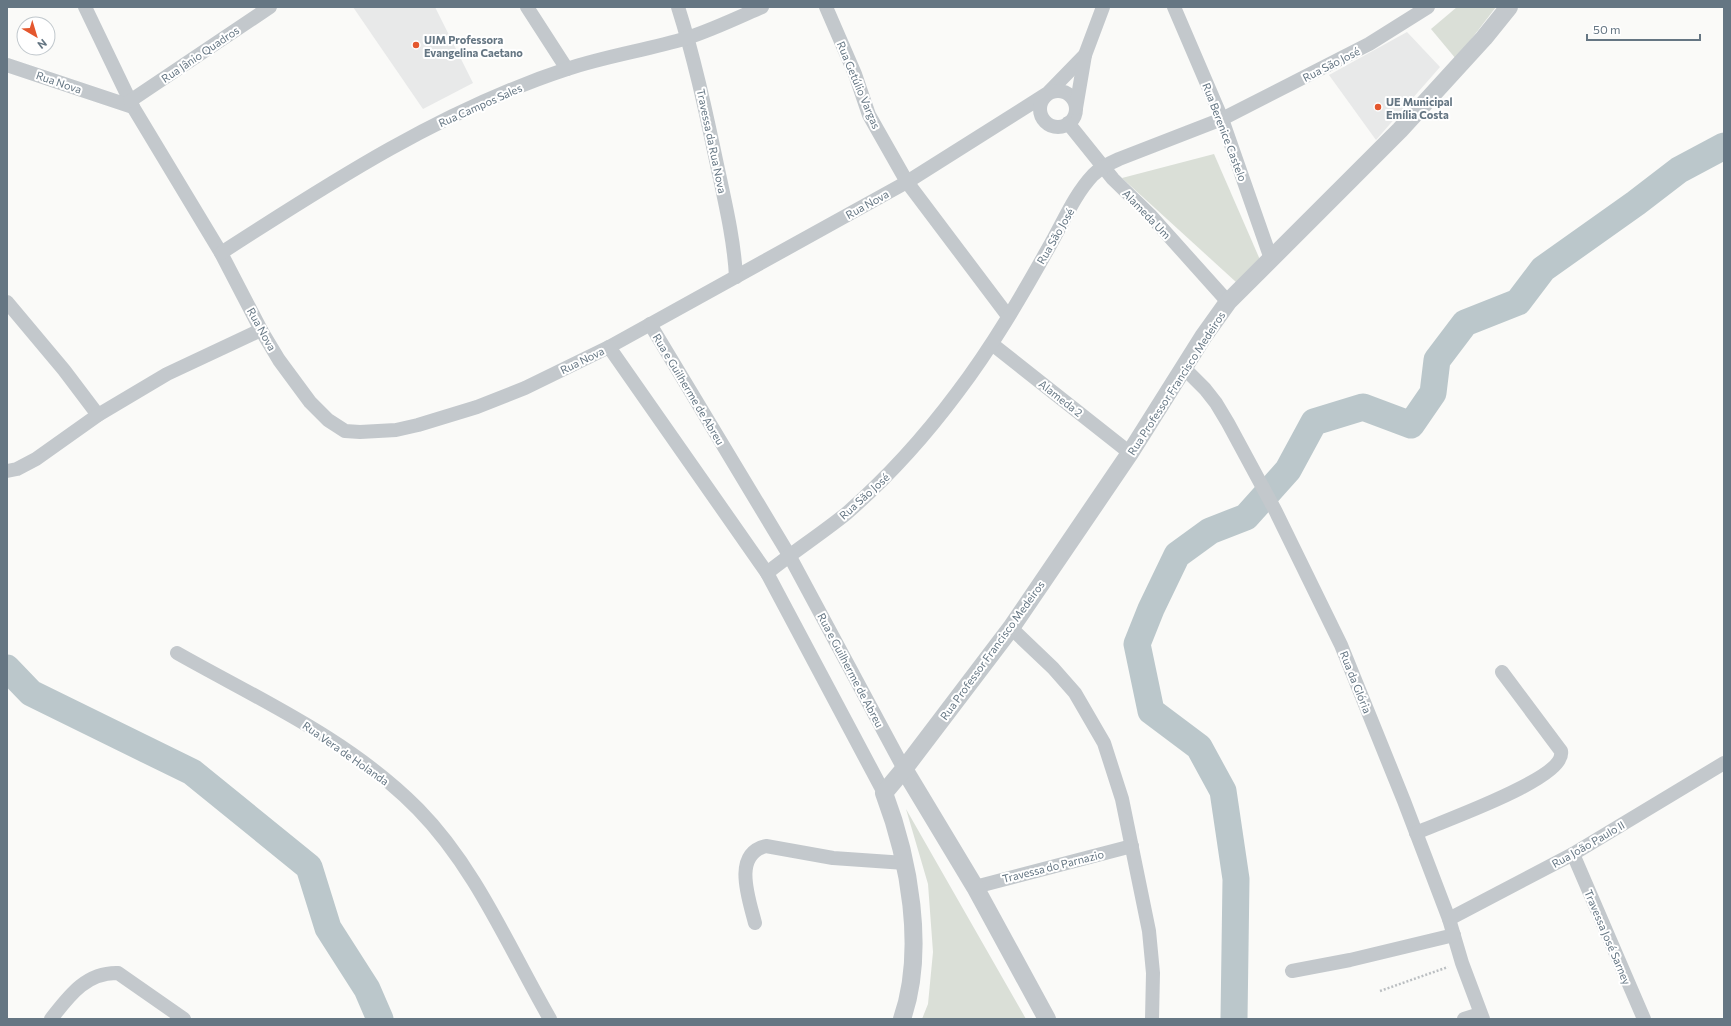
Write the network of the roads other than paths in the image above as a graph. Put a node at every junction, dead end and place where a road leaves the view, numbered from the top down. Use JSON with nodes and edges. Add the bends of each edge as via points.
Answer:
{"nodes":[{"id":1,"x":85,"y":7,"type":"edge"},
{"id":2,"x":270,"y":7,"type":"edge"},
{"id":3,"x":527,"y":7,"type":"edge"},
{"id":4,"x":678,"y":7,"type":"edge"},
{"id":5,"x":762,"y":7,"type":"edge"},
{"id":6,"x":826,"y":7,"type":"edge"},
{"id":7,"x":1103,"y":7,"type":"edge"},
{"id":8,"x":1174,"y":7,"type":"edge"},
{"id":9,"x":1428,"y":7,"type":"edge"},
{"id":10,"x":1509,"y":7,"type":"edge"},
{"id":11,"x":688,"y":37,"type":"junction"},
{"id":12,"x":1084,"y":55,"type":"junction"},
{"id":13,"x":7,"y":65,"type":"edge"},
{"id":14,"x":567,"y":69,"type":"junction"},
{"id":15,"x":1048,"y":93,"type":"junction"},
{"id":16,"x":132,"y":104,"type":"junction"},
{"id":17,"x":1076,"y":108,"type":"junction"},
{"id":18,"x":1020,"y":110,"type":"junction"},
{"id":19,"x":1222,"y":119,"type":"junction"},
{"id":20,"x":1047,"y":122,"type":"junction"},
{"id":21,"x":1068,"y":123,"type":"junction"},
{"id":22,"x":1104,"y":166,"type":"junction"},
{"id":23,"x":907,"y":182,"type":"junction"},
{"id":24,"x":221,"y":253,"type":"junction"},
{"id":25,"x":1271,"y":259,"type":"junction"},
{"id":26,"x":736,"y":277,"type":"junction"},
{"id":27,"x":7,"y":302,"type":"edge"},
{"id":28,"x":1228,"y":302,"type":"junction"},
{"id":29,"x":1008,"y":316,"type":"junction"},
{"id":30,"x":650,"y":324,"type":"junction"},
{"id":31,"x":261,"y":330,"type":"junction"},
{"id":32,"x":992,"y":344,"type":"junction"},
{"id":33,"x":609,"y":346,"type":"junction"},
{"id":34,"x":1183,"y":367,"type":"junction"},
{"id":35,"x":98,"y":415,"type":"junction"},
{"id":36,"x":1130,"y":453,"type":"junction"},
{"id":37,"x":7,"y":471,"type":"edge"},
{"id":38,"x":789,"y":555,"type":"junction"},
{"id":39,"x":767,"y":573,"type":"junction"},
{"id":40,"x":1011,"y":628,"type":"junction"},
{"id":41,"x":177,"y":653,"type":"dead end"},
{"id":42,"x":1502,"y":672,"type":"dead end"},
{"id":43,"x":1724,"y":763,"type":"edge"},
{"id":44,"x":904,"y":769,"type":"junction"},
{"id":45,"x":884,"y":793,"type":"junction"},
{"id":46,"x":1416,"y":833,"type":"junction"},
{"id":47,"x":1132,"y":846,"type":"junction"},
{"id":48,"x":1573,"y":854,"type":"junction"},
{"id":49,"x":905,"y":863,"type":"junction"},
{"id":50,"x":975,"y":886,"type":"junction"},
{"id":51,"x":1448,"y":919,"type":"junction"},
{"id":52,"x":755,"y":923,"type":"dead end"},
{"id":53,"x":1454,"y":935,"type":"junction"},
{"id":54,"x":1292,"y":971,"type":"dead end"},
{"id":55,"x":1482,"y":1016,"type":"edge"},
{"id":56,"x":52,"y":1019,"type":"edge"},
{"id":57,"x":184,"y":1019,"type":"edge"},
{"id":58,"x":550,"y":1019,"type":"edge"},
{"id":59,"x":902,"y":1019,"type":"edge"},
{"id":60,"x":1047,"y":1019,"type":"edge"},
{"id":61,"x":1152,"y":1019,"type":"edge"},
{"id":62,"x":1464,"y":1019,"type":"edge"},
{"id":63,"x":1644,"y":1019,"type":"edge"}],
"edges":[{"from":1,"to":16,"type":"street","name":"Rua Nova"},
{"from":2,"to":16,"type":"street","name":"Rua Jânio Quadros"},
{"from":3,"to":14,"type":"street"},
{"from":4,"to":11,"type":"street","name":"Travessa da Rua Nova"},
{"from":5,"to":11,"type":"street","name":"Rua Campos Sales"},
{"from":6,"to":23,"type":"street","name":"Rua Getúlio Vargas","via":[[855,74],[869,115]]},
{"from":7,"to":12,"type":"street","name":"Rua Nova"},
{"from":8,"to":19,"type":"street","name":"Rua Berenice Castelo"},
{"from":9,"to":19,"type":"street","name":"Rua São José","via":[[1369,44]]},
{"from":10,"to":25,"type":"street","name":"Rua Professor Francisco Medeiros","via":[[1400,130]]},
{"from":11,"to":14,"type":"street","name":"Rua Campos Sales"},
{"from":11,"to":26,"type":"street","name":"Travessa da Rua Nova","via":[[723,192]]},
{"from":12,"to":15,"type":"street","name":"Rua Nova"},
{"from":12,"to":17,"type":"street"},
{"from":13,"to":16,"type":"street","name":"Rua Nova"},
{"from":14,"to":24,"type":"street","name":"Rua Campos Sales","via":[[494,97],[415,135]]},
{"from":15,"to":17,"type":"street","via":[[1067,94],[1072,97]]},
{"from":15,"to":18,"type":"street","name":"Rua Nova"},
{"from":15,"to":20,"type":"street","via":[[1040,107]]},
{"from":16,"to":24,"type":"street","name":"Rua Nova"},
{"from":17,"to":21,"type":"street"},
{"from":18,"to":20,"type":"street"},
{"from":18,"to":23,"type":"street","name":"Rua Nova"},
{"from":19,"to":22,"type":"street","name":"Rua São José"},
{"from":19,"to":25,"type":"street","name":"Rua Berenice Castelo"},
{"from":20,"to":21,"type":"street","via":[[1058,126]]},
{"from":21,"to":22,"type":"street","name":"Alameda Um"},
{"from":22,"to":28,"type":"street","name":"Alameda Um"},
{"from":22,"to":29,"type":"street","name":"Rua São José","via":[[1093,175],[1079,194]]},
{"from":23,"to":26,"type":"street","name":"Rua Nova"},
{"from":23,"to":29,"type":"street"},
{"from":24,"to":31,"type":"street","name":"Rua Nova"},
{"from":25,"to":28,"type":"street","name":"Rua Professor Francisco Medeiros"},
{"from":26,"to":30,"type":"street","name":"Rua Nova"},
{"from":27,"to":35,"type":"street"},
{"from":28,"to":34,"type":"street","name":"Rua Professor Francisco Medeiros"},
{"from":29,"to":32,"type":"street","name":"Rua São José"},
{"from":30,"to":33,"type":"street","name":"Rua Nova"},
{"from":30,"to":38,"type":"street","name":"Rua e Guilherme de Abreu"},
{"from":31,"to":33,"type":"street","name":"Rua Nova","via":[[310,402],[334,424],[346,431],[360,432],[396,430],[477,407],[525,388]]},
{"from":31,"to":35,"type":"street","via":[[167,374]]},
{"from":32,"to":36,"type":"street","name":"Alameda 2"},
{"from":32,"to":38,"type":"street","name":"Rua São José","via":[[958,393],[899,463],[847,513]]},
{"from":33,"to":39,"type":"street"},
{"from":34,"to":36,"type":"street","name":"Rua Professor Francisco Medeiros"},
{"from":34,"to":46,"type":"street","name":"Rua da Glória","via":[[1216,403],[1275,510],[1341,645]]},
{"from":35,"to":37,"type":"street","via":[[36,459]]},
{"from":36,"to":40,"type":"street","name":"Rua Professor Francisco Medeiros"},
{"from":38,"to":39,"type":"street","name":"Rua São José"},
{"from":38,"to":44,"type":"street","name":"Rua e Guilherme de Abreu"},
{"from":39,"to":45,"type":"street"},
{"from":40,"to":44,"type":"street","name":"Rua Professor Francisco Medeiros"},
{"from":40,"to":47,"type":"street","via":[[1053,668],[1075,693],[1092,720],[1113,769]]},
{"from":41,"to":58,"type":"street","name":"Rua Vera de Holanda","via":[[316,729],[386,778],[418,809],[454,853],[479,891]]},
{"from":42,"to":46,"type":"street","via":[[1561,751],[1560,760],[1545,775],[1527,785]]},
{"from":43,"to":48,"type":"street","name":"Rua João Paulo II"},
{"from":44,"to":45,"type":"street","name":"Rua Professor Francisco Medeiros"},
{"from":44,"to":50,"type":"street","name":"Rua e Guilherme de Abreu"},
{"from":45,"to":49,"type":"street"},
{"from":46,"to":51,"type":"street","name":"Rua da Glória"},
{"from":47,"to":50,"type":"street","name":"Travessa do Parnazio"},
{"from":47,"to":61,"type":"street","via":[[1150,930]]},
{"from":48,"to":51,"type":"street","name":"Rua João Paulo II"},
{"from":48,"to":63,"type":"street","name":"Travessa José Sarney"},
{"from":49,"to":52,"type":"street","via":[[833,858],[766,846],[758,848],[745,869]]},
{"from":49,"to":59,"type":"street","via":[[914,935],[911,974]]},
{"from":50,"to":60,"type":"street","name":"Rua e Guilherme de Abreu"},
{"from":51,"to":53,"type":"street","name":"Rua da Glória"},
{"from":53,"to":54,"type":"street"},
{"from":53,"to":55,"type":"street","name":"Rua da Glória"},
{"from":55,"to":62,"type":"street"},
{"from":56,"to":57,"type":"street","via":[[82,984],[100,974],[110,972],[128,979]]}]}
